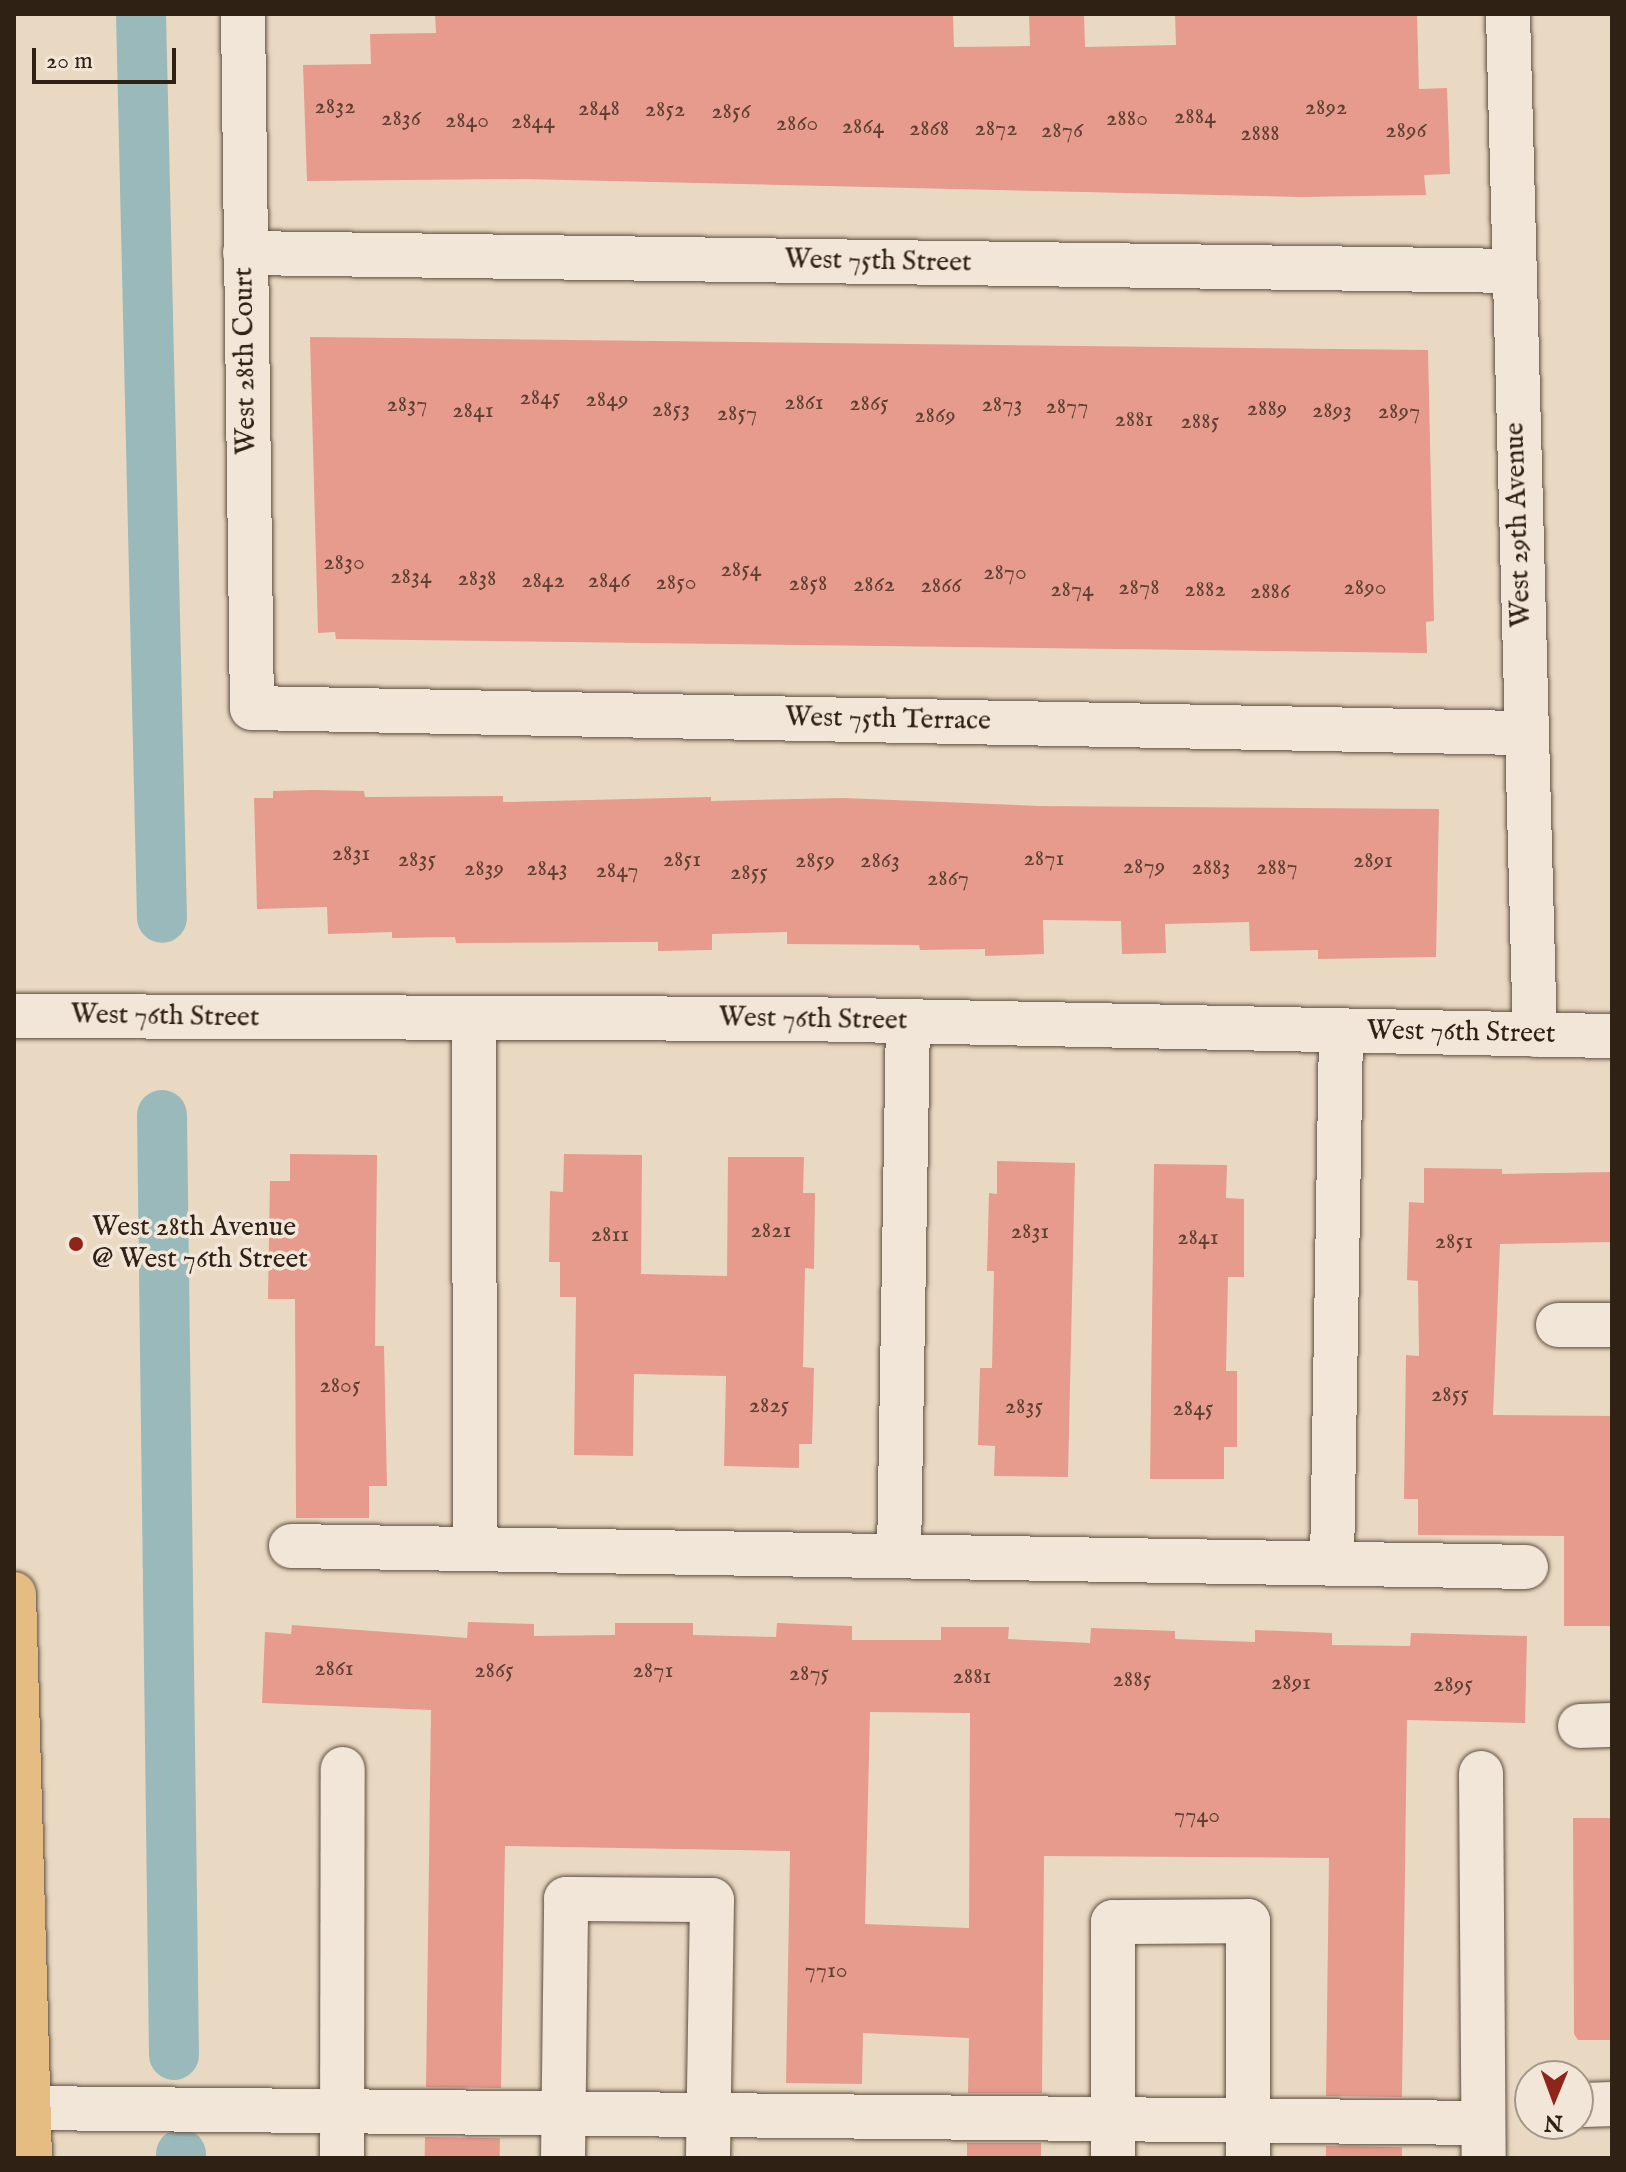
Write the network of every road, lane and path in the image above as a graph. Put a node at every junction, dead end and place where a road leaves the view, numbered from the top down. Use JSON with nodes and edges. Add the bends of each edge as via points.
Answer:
{"nodes":[{"id":1,"x":243,"y":14,"type":"edge"},
{"id":2,"x":1508,"y":14,"type":"edge"},
{"id":3,"x":245,"y":253,"type":"junction"},
{"id":4,"x":1512,"y":271,"type":"junction"},
{"id":5,"x":252,"y":708,"type":"joint"},
{"id":6,"x":1524,"y":733,"type":"junction"},
{"id":7,"x":14,"y":1016,"type":"edge"},
{"id":8,"x":474,"y":1020,"type":"junction"},
{"id":9,"x":908,"y":1021,"type":"junction"},
{"id":10,"x":1341,"y":1030,"type":"junction"},
{"id":11,"x":1535,"y":1035,"type":"junction"},
{"id":12,"x":1612,"y":1036,"type":"edge"},
{"id":13,"x":1558,"y":1325,"type":"dead end"},
{"id":14,"x":1612,"y":1325,"type":"edge"},
{"id":15,"x":291,"y":1546,"type":"dead end"},
{"id":16,"x":475,"y":1549,"type":"junction"},
{"id":17,"x":899,"y":1556,"type":"junction"},
{"id":18,"x":1332,"y":1564,"type":"junction"},
{"id":19,"x":1526,"y":1567,"type":"dead end"},
{"id":20,"x":14,"y":1594,"type":"edge"},
{"id":21,"x":343,"y":1769,"type":"dead end"},
{"id":22,"x":1481,"y":1773,"type":"dead end"},
{"id":23,"x":18,"y":1889,"type":"edge"},
{"id":24,"x":28,"y":2108,"type":"junction"},
{"id":25,"x":342,"y":2111,"type":"junction"},
{"id":26,"x":564,"y":2113,"type":"junction"},
{"id":27,"x":709,"y":2115,"type":"junction"},
{"id":28,"x":1113,"y":2139,"type":"edge"},
{"id":29,"x":1248,"y":2139,"type":"edge"},
{"id":30,"x":1483,"y":2140,"type":"edge"},
{"id":31,"x":30,"y":2158,"type":"edge"},
{"id":32,"x":342,"y":2158,"type":"edge"},
{"id":33,"x":563,"y":2158,"type":"edge"},
{"id":34,"x":708,"y":2158,"type":"edge"}],
"edges":[{"from":1,"to":3,"type":"street","name":"West 28th Court"},
{"from":2,"to":4,"type":"street","name":"West 29th Avenue"},
{"from":3,"to":4,"type":"street","name":"West 75th Street"},
{"from":3,"to":5,"type":"street","name":"West 28th Court"},
{"from":4,"to":6,"type":"street","name":"West 29th Avenue"},
{"from":5,"to":6,"type":"street","name":"West 75th Terrace"},
{"from":6,"to":11,"type":"street","name":"West 29th Avenue"},
{"from":7,"to":8,"type":"street","name":"West 76th Street"},
{"from":8,"to":9,"type":"street","name":"West 76th Street"},
{"from":8,"to":16,"type":"street"},
{"from":9,"to":10,"type":"street","name":"West 76th Street"},
{"from":9,"to":17,"type":"street"},
{"from":10,"to":11,"type":"street","name":"West 76th Street"},
{"from":10,"to":18,"type":"street"},
{"from":11,"to":12,"type":"street","name":"West 76th Street"},
{"from":13,"to":14,"type":"street"},
{"from":15,"to":16,"type":"street"},
{"from":16,"to":17,"type":"street"},
{"from":17,"to":18,"type":"street"},
{"from":18,"to":19,"type":"street"},
{"from":20,"to":23,"type":"main road"},
{"from":21,"to":25,"type":"street"},
{"from":22,"to":30,"type":"street"},
{"from":23,"to":24,"type":"main road"},
{"from":24,"to":25,"type":"street"},
{"from":24,"to":31,"type":"main road"},
{"from":25,"to":26,"type":"street"},
{"from":25,"to":32,"type":"street"},
{"from":26,"to":27,"type":"street"},
{"from":26,"to":27,"type":"street","via":[[566,1899],[712,1900]]},
{"from":26,"to":33,"type":"street"},
{"from":27,"to":28,"type":"street"},
{"from":27,"to":34,"type":"street"},
{"from":28,"to":29,"type":"street"},
{"from":28,"to":29,"type":"street","via":[[1113,1922],[1248,1921]]},
{"from":29,"to":30,"type":"street"}]}
